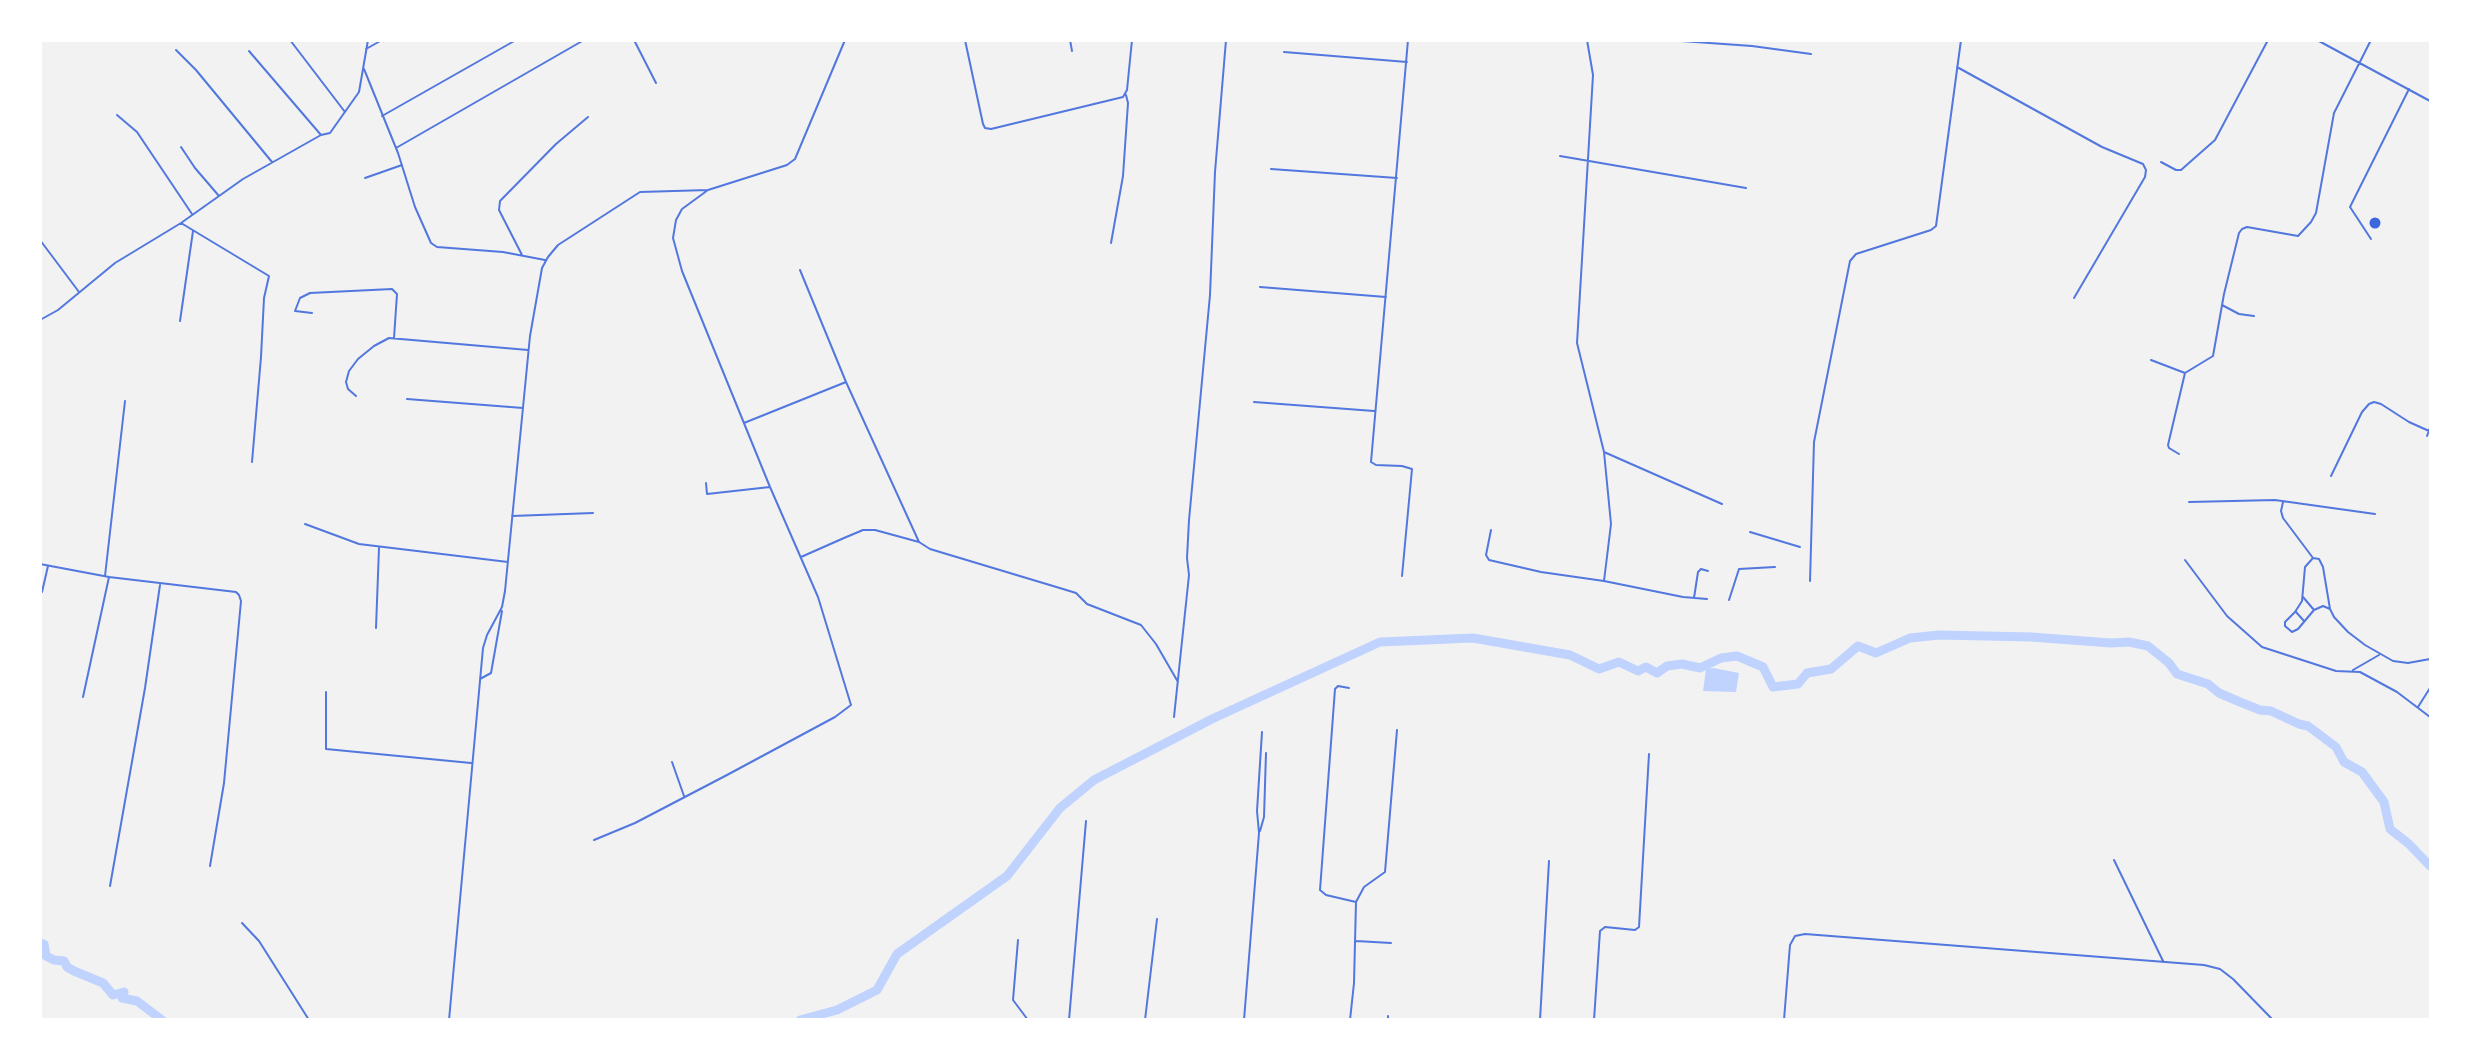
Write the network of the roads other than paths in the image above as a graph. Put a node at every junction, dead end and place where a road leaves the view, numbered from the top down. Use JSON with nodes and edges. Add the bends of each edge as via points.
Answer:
{"nodes":[{"id":1,"x":290,"y":40,"type":"edge"},
{"id":2,"x":368,"y":40,"type":"edge"},
{"id":3,"x":382,"y":40,"type":"edge"},
{"id":4,"x":516,"y":40,"type":"edge"},
{"id":5,"x":584,"y":40,"type":"edge"},
{"id":6,"x":634,"y":40,"type":"edge"},
{"id":7,"x":844,"y":40,"type":"edge"},
{"id":8,"x":965,"y":40,"type":"edge"},
{"id":9,"x":1070,"y":40,"type":"edge"},
{"id":10,"x":1132,"y":40,"type":"edge"},
{"id":11,"x":1226,"y":40,"type":"edge"},
{"id":12,"x":1408,"y":40,"type":"edge"},
{"id":13,"x":1587,"y":40,"type":"edge"},
{"id":14,"x":1667,"y":40,"type":"edge"},
{"id":15,"x":1961,"y":40,"type":"edge"},
{"id":16,"x":2268,"y":40,"type":"edge"},
{"id":17,"x":2317,"y":40,"type":"edge"},
{"id":18,"x":2371,"y":40,"type":"edge"},
{"id":19,"x":366,"y":49,"type":"junction"},
{"id":20,"x":176,"y":50,"type":"dead end"},
{"id":21,"x":249,"y":51,"type":"dead end"},
{"id":22,"x":1072,"y":51,"type":"dead end"},
{"id":23,"x":1284,"y":52,"type":"dead end"},
{"id":24,"x":1811,"y":54,"type":"dead end"},
{"id":25,"x":1407,"y":62,"type":"junction"},
{"id":26,"x":2360,"y":63,"type":"junction"},
{"id":27,"x":1957,"y":66,"type":"junction"},
{"id":28,"x":364,"y":69,"type":"junction"},
{"id":29,"x":656,"y":82,"type":"dead end"},
{"id":30,"x":2409,"y":89,"type":"junction"},
{"id":31,"x":1126,"y":95,"type":"junction"},
{"id":32,"x":2430,"y":101,"type":"edge"},
{"id":33,"x":345,"y":112,"type":"junction"},
{"id":34,"x":117,"y":115,"type":"dead end"},
{"id":35,"x":382,"y":116,"type":"junction"},
{"id":36,"x":588,"y":117,"type":"dead end"},
{"id":37,"x":321,"y":135,"type":"junction"},
{"id":38,"x":181,"y":147,"type":"dead end"},
{"id":39,"x":396,"y":148,"type":"junction"},
{"id":40,"x":1560,"y":156,"type":"dead end"},
{"id":41,"x":1589,"y":161,"type":"junction"},
{"id":42,"x":272,"y":162,"type":"junction"},
{"id":43,"x":2161,"y":162,"type":"dead end"},
{"id":44,"x":402,"y":165,"type":"junction"},
{"id":45,"x":1271,"y":170,"type":"dead end"},
{"id":46,"x":365,"y":177,"type":"dead end"},
{"id":47,"x":1397,"y":178,"type":"junction"},
{"id":48,"x":1746,"y":188,"type":"dead end"},
{"id":49,"x":708,"y":189,"type":"junction"},
{"id":50,"x":219,"y":196,"type":"junction"},
{"id":51,"x":192,"y":214,"type":"junction"},
{"id":52,"x":181,"y":223,"type":"junction"},
{"id":53,"x":193,"y":231,"type":"junction"},
{"id":54,"x":2370,"y":239,"type":"dead end"},
{"id":55,"x":40,"y":240,"type":"edge"},
{"id":56,"x":1111,"y":243,"type":"dead end"},
{"id":57,"x":522,"y":255,"type":"junction"},
{"id":58,"x":545,"y":260,"type":"junction"},
{"id":59,"x":800,"y":270,"type":"dead end"},
{"id":60,"x":1260,"y":287,"type":"dead end"},
{"id":61,"x":80,"y":292,"type":"junction"},
{"id":62,"x":1386,"y":297,"type":"junction"},
{"id":63,"x":2074,"y":298,"type":"dead end"},
{"id":64,"x":2222,"y":305,"type":"junction"},
{"id":65,"x":312,"y":313,"type":"dead end"},
{"id":66,"x":2254,"y":316,"type":"dead end"},
{"id":67,"x":40,"y":320,"type":"edge"},
{"id":68,"x":180,"y":321,"type":"dead end"},
{"id":69,"x":394,"y":338,"type":"junction"},
{"id":70,"x":528,"y":350,"type":"junction"},
{"id":71,"x":2151,"y":360,"type":"dead end"},
{"id":72,"x":2185,"y":373,"type":"junction"},
{"id":73,"x":846,"y":382,"type":"junction"},
{"id":74,"x":356,"y":396,"type":"dead end"},
{"id":75,"x":406,"y":399,"type":"dead end"},
{"id":76,"x":125,"y":400,"type":"dead end"},
{"id":77,"x":1254,"y":402,"type":"dead end"},
{"id":78,"x":523,"y":408,"type":"junction"},
{"id":79,"x":1375,"y":411,"type":"junction"},
{"id":80,"x":744,"y":423,"type":"junction"},
{"id":81,"x":2430,"y":430,"type":"edge"},
{"id":82,"x":2427,"y":436,"type":"dead end"},
{"id":83,"x":1604,"y":452,"type":"junction"},
{"id":84,"x":2179,"y":454,"type":"dead end"},
{"id":85,"x":252,"y":462,"type":"dead end"},
{"id":86,"x":2331,"y":476,"type":"dead end"},
{"id":87,"x":706,"y":483,"type":"dead end"},
{"id":88,"x":770,"y":487,"type":"junction"},
{"id":89,"x":2284,"y":501,"type":"junction"},
{"id":90,"x":2189,"y":502,"type":"dead end"},
{"id":91,"x":1722,"y":504,"type":"dead end"},
{"id":92,"x":593,"y":513,"type":"dead end"},
{"id":93,"x":2375,"y":514,"type":"dead end"},
{"id":94,"x":512,"y":516,"type":"junction"},
{"id":95,"x":305,"y":524,"type":"dead end"},
{"id":96,"x":1491,"y":530,"type":"dead end"},
{"id":97,"x":1750,"y":532,"type":"dead end"},
{"id":98,"x":919,"y":542,"type":"junction"},
{"id":99,"x":1800,"y":547,"type":"dead end"},
{"id":100,"x":380,"y":548,"type":"junction"},
{"id":101,"x":801,"y":557,"type":"junction"},
{"id":102,"x":2313,"y":558,"type":"junction"},
{"id":103,"x":2185,"y":560,"type":"dead end"},
{"id":104,"x":508,"y":562,"type":"junction"},
{"id":105,"x":40,"y":564,"type":"edge"},
{"id":106,"x":48,"y":566,"type":"junction"},
{"id":107,"x":1775,"y":567,"type":"dead end"},
{"id":108,"x":1708,"y":571,"type":"dead end"},
{"id":109,"x":1402,"y":576,"type":"dead end"},
{"id":110,"x":107,"y":577,"type":"junction"},
{"id":111,"x":1604,"y":581,"type":"junction"},
{"id":112,"x":1810,"y":581,"type":"dead end"},
{"id":113,"x":160,"y":585,"type":"junction"},
{"id":114,"x":42,"y":592,"type":"edge"},
{"id":115,"x":2303,"y":597,"type":"junction"},
{"id":116,"x":1694,"y":598,"type":"junction"},
{"id":117,"x":1707,"y":599,"type":"dead end"},
{"id":118,"x":1730,"y":600,"type":"dead end"},
{"id":119,"x":502,"y":607,"type":"junction"},
{"id":120,"x":2330,"y":609,"type":"junction"},
{"id":121,"x":2314,"y":610,"type":"junction"},
{"id":122,"x":2295,"y":612,"type":"junction"},
{"id":123,"x":2304,"y":621,"type":"junction"},
{"id":124,"x":376,"y":628,"type":"dead end"},
{"id":125,"x":2379,"y":655,"type":"junction"},
{"id":126,"x":2430,"y":660,"type":"edge"},
{"id":127,"x":2353,"y":670,"type":"junction"},
{"id":128,"x":2430,"y":670,"type":"edge"},
{"id":129,"x":480,"y":680,"type":"junction"},
{"id":130,"x":1178,"y":683,"type":"junction"},
{"id":131,"x":2430,"y":687,"type":"edge"},
{"id":132,"x":1349,"y":688,"type":"dead end"},
{"id":133,"x":326,"y":692,"type":"dead end"},
{"id":134,"x":82,"y":697,"type":"dead end"},
{"id":135,"x":2418,"y":707,"type":"junction"},
{"id":136,"x":1174,"y":717,"type":"dead end"},
{"id":137,"x":2430,"y":717,"type":"edge"},
{"id":138,"x":1397,"y":730,"type":"dead end"},
{"id":139,"x":1262,"y":732,"type":"dead end"},
{"id":140,"x":1266,"y":753,"type":"dead end"},
{"id":141,"x":1649,"y":754,"type":"dead end"},
{"id":142,"x":672,"y":762,"type":"dead end"},
{"id":143,"x":471,"y":763,"type":"junction"},
{"id":144,"x":684,"y":796,"type":"junction"},
{"id":145,"x":1086,"y":821,"type":"dead end"},
{"id":146,"x":1259,"y":833,"type":"junction"},
{"id":147,"x":594,"y":840,"type":"dead end"},
{"id":148,"x":2114,"y":860,"type":"dead end"},
{"id":149,"x":1549,"y":861,"type":"dead end"},
{"id":150,"x":210,"y":866,"type":"dead end"},
{"id":151,"x":110,"y":886,"type":"dead end"},
{"id":152,"x":1356,"y":902,"type":"junction"},
{"id":153,"x":1156,"y":919,"type":"dead end"},
{"id":154,"x":242,"y":924,"type":"dead end"},
{"id":155,"x":1018,"y":940,"type":"dead end"},
{"id":156,"x":1356,"y":941,"type":"junction"},
{"id":157,"x":1391,"y":943,"type":"dead end"},
{"id":158,"x":2163,"y":961,"type":"junction"},
{"id":159,"x":309,"y":1020,"type":"edge"},
{"id":160,"x":449,"y":1020,"type":"edge"},
{"id":161,"x":1028,"y":1020,"type":"edge"},
{"id":162,"x":1069,"y":1020,"type":"edge"},
{"id":163,"x":1145,"y":1020,"type":"edge"},
{"id":164,"x":1244,"y":1020,"type":"edge"},
{"id":165,"x":1350,"y":1020,"type":"edge"},
{"id":166,"x":1540,"y":1020,"type":"edge"},
{"id":167,"x":1594,"y":1020,"type":"edge"},
{"id":168,"x":1784,"y":1020,"type":"edge"},
{"id":169,"x":2273,"y":1020,"type":"edge"}],
"edges":[{"from":1,"to":33,"type":"street"},
{"from":2,"to":19,"type":"street"},
{"from":3,"to":19,"type":"street"},
{"from":4,"to":35,"type":"street"},
{"from":5,"to":39,"type":"street"},
{"from":6,"to":29,"type":"street"},
{"from":7,"to":49,"type":"street","via":[[795,159],[787,165]]},
{"from":8,"to":31,"type":"street","via":[[987,129]]},
{"from":9,"to":22,"type":"street"},
{"from":10,"to":31,"type":"street"},
{"from":11,"to":130,"type":"street","via":[[1210,295]]},
{"from":12,"to":25,"type":"street"},
{"from":13,"to":41,"type":"street","via":[[1593,75]]},
{"from":14,"to":24,"type":"street"},
{"from":15,"to":27,"type":"street"},
{"from":16,"to":43,"type":"street","via":[[2215,140],[2181,170]]},
{"from":17,"to":26,"type":"street"},
{"from":18,"to":26,"type":"street"},
{"from":19,"to":28,"type":"street"},
{"from":20,"to":42,"type":"street"},
{"from":21,"to":37,"type":"street"},
{"from":23,"to":25,"type":"street"},
{"from":25,"to":47,"type":"street"},
{"from":26,"to":30,"type":"street"},
{"from":26,"to":64,"type":"street","via":[[2334,113],[2316,213],[2311,222],[2298,236],[2242,229]]},
{"from":27,"to":63,"type":"street","via":[[2102,147],[2143,164],[2145,177]]},
{"from":27,"to":112,"type":"street","via":[[1936,226],[1852,258],[1814,442]]},
{"from":28,"to":33,"type":"street","via":[[359,92]]},
{"from":28,"to":35,"type":"street"},
{"from":30,"to":32,"type":"street"},
{"from":30,"to":54,"type":"street","via":[[2350,207]]},
{"from":31,"to":56,"type":"street","via":[[1123,176]]},
{"from":33,"to":37,"type":"street","via":[[330,133]]},
{"from":34,"to":51,"type":"street","via":[[137,132]]},
{"from":35,"to":39,"type":"street"},
{"from":36,"to":57,"type":"street","via":[[500,201],[499,210]]},
{"from":37,"to":42,"type":"street"},
{"from":38,"to":50,"type":"street"},
{"from":39,"to":44,"type":"street"},
{"from":40,"to":41,"type":"street"},
{"from":41,"to":48,"type":"street"},
{"from":41,"to":83,"type":"street","via":[[1576,345]]},
{"from":42,"to":50,"type":"street"},
{"from":44,"to":46,"type":"street"},
{"from":44,"to":57,"type":"street","via":[[433,246]]},
{"from":45,"to":47,"type":"street"},
{"from":47,"to":62,"type":"street"},
{"from":49,"to":58,"type":"street","via":[[640,192],[558,245]]},
{"from":49,"to":80,"type":"street","via":[[678,214],[674,249]]},
{"from":50,"to":51,"type":"street"},
{"from":51,"to":52,"type":"street"},
{"from":52,"to":53,"type":"street"},
{"from":52,"to":61,"type":"street","via":[[115,263]]},
{"from":53,"to":68,"type":"street"},
{"from":53,"to":85,"type":"street","via":[[269,276]]},
{"from":55,"to":61,"type":"street"},
{"from":57,"to":58,"type":"street"},
{"from":58,"to":70,"type":"street"},
{"from":59,"to":73,"type":"street"},
{"from":60,"to":62,"type":"street"},
{"from":61,"to":67,"type":"street"},
{"from":62,"to":79,"type":"street"},
{"from":64,"to":66,"type":"street"},
{"from":64,"to":72,"type":"street","via":[[2213,356]]},
{"from":65,"to":69,"type":"street","via":[[297,313],[295,309],[300,298],[310,293],[392,289],[397,294]]},
{"from":69,"to":70,"type":"street"},
{"from":69,"to":74,"type":"street","via":[[374,346],[349,371],[346,382]]},
{"from":70,"to":78,"type":"street"},
{"from":71,"to":72,"type":"street"},
{"from":72,"to":84,"type":"street","via":[[2168,444]]},
{"from":73,"to":80,"type":"street"},
{"from":73,"to":98,"type":"street"},
{"from":75,"to":78,"type":"street"},
{"from":76,"to":110,"type":"street"},
{"from":77,"to":79,"type":"street"},
{"from":78,"to":94,"type":"street"},
{"from":79,"to":109,"type":"street","via":[[1371,462],[1412,469]]},
{"from":80,"to":88,"type":"street"},
{"from":81,"to":82,"type":"street"},
{"from":81,"to":86,"type":"street","via":[[2381,404],[2369,404]]},
{"from":83,"to":91,"type":"street"},
{"from":83,"to":111,"type":"street","via":[[1611,524]]},
{"from":87,"to":88,"type":"street","via":[[706,494]]},
{"from":88,"to":101,"type":"street"},
{"from":89,"to":90,"type":"street"},
{"from":89,"to":93,"type":"street"},
{"from":89,"to":102,"type":"street","via":[[2283,518]]},
{"from":92,"to":94,"type":"street"},
{"from":94,"to":104,"type":"street"},
{"from":95,"to":100,"type":"street","via":[[348,542]]},
{"from":96,"to":111,"type":"street","via":[[1486,555],[1489,560]]},
{"from":97,"to":99,"type":"street"},
{"from":98,"to":101,"type":"street","via":[[863,530]]},
{"from":98,"to":130,"type":"street","via":[[930,549],[1076,593],[1087,604],[1141,625]]},
{"from":100,"to":104,"type":"street"},
{"from":100,"to":124,"type":"street"},
{"from":101,"to":144,"type":"street","via":[[818,597],[851,705]]},
{"from":102,"to":115,"type":"street","via":[[2305,567]]},
{"from":102,"to":120,"type":"street","via":[[2319,558],[2323,567]]},
{"from":103,"to":127,"type":"street","via":[[2227,616],[2262,646],[2336,671]]},
{"from":104,"to":119,"type":"street"},
{"from":105,"to":106,"type":"street"},
{"from":106,"to":110,"type":"street"},
{"from":106,"to":114,"type":"street"},
{"from":107,"to":118,"type":"street","via":[[1738,569]]},
{"from":108,"to":116,"type":"street","via":[[1698,572]]},
{"from":110,"to":113,"type":"street"},
{"from":110,"to":134,"type":"street"},
{"from":111,"to":116,"type":"street"},
{"from":113,"to":150,"type":"street","via":[[236,592],[242,601],[224,783]]},
{"from":113,"to":151,"type":"street"},
{"from":115,"to":121,"type":"street"},
{"from":115,"to":122,"type":"street"},
{"from":116,"to":117,"type":"street"},
{"from":119,"to":129,"type":"street","via":[[485,640]]},
{"from":119,"to":129,"type":"street","via":[[491,673]]},
{"from":120,"to":121,"type":"street","via":[[2323,606]]},
{"from":120,"to":125,"type":"street","via":[[2348,632]]},
{"from":121,"to":123,"type":"street"},
{"from":122,"to":123,"type":"street"},
{"from":122,"to":123,"type":"street","via":[[2285,626],[2292,632]]},
{"from":125,"to":126,"type":"street","via":[[2399,663]]},
{"from":125,"to":127,"type":"street"},
{"from":126,"to":128,"type":"street"},
{"from":127,"to":135,"type":"street"},
{"from":129,"to":143,"type":"street"},
{"from":130,"to":136,"type":"street"},
{"from":131,"to":135,"type":"street"},
{"from":132,"to":152,"type":"street","via":[[1335,689],[1320,890]]},
{"from":133,"to":143,"type":"street","via":[[326,749]]},
{"from":135,"to":137,"type":"street"},
{"from":138,"to":152,"type":"street","via":[[1385,874],[1364,887]]},
{"from":139,"to":146,"type":"street"},
{"from":140,"to":146,"type":"street","via":[[1264,817]]},
{"from":141,"to":167,"type":"street","via":[[1639,927],[1605,927],[1600,931]]},
{"from":142,"to":144,"type":"street"},
{"from":143,"to":160,"type":"street"},
{"from":144,"to":147,"type":"street"},
{"from":145,"to":162,"type":"street"},
{"from":146,"to":164,"type":"street"},
{"from":148,"to":158,"type":"street"},
{"from":149,"to":166,"type":"street"},
{"from":152,"to":156,"type":"street"},
{"from":153,"to":163,"type":"street"},
{"from":154,"to":159,"type":"street","via":[[259,941]]},
{"from":155,"to":161,"type":"street","via":[[1013,1000]]},
{"from":156,"to":157,"type":"street"},
{"from":156,"to":165,"type":"street"},
{"from":158,"to":168,"type":"street","via":[[1799,934],[1790,945]]},
{"from":158,"to":169,"type":"street","via":[[2220,969]]}]}
